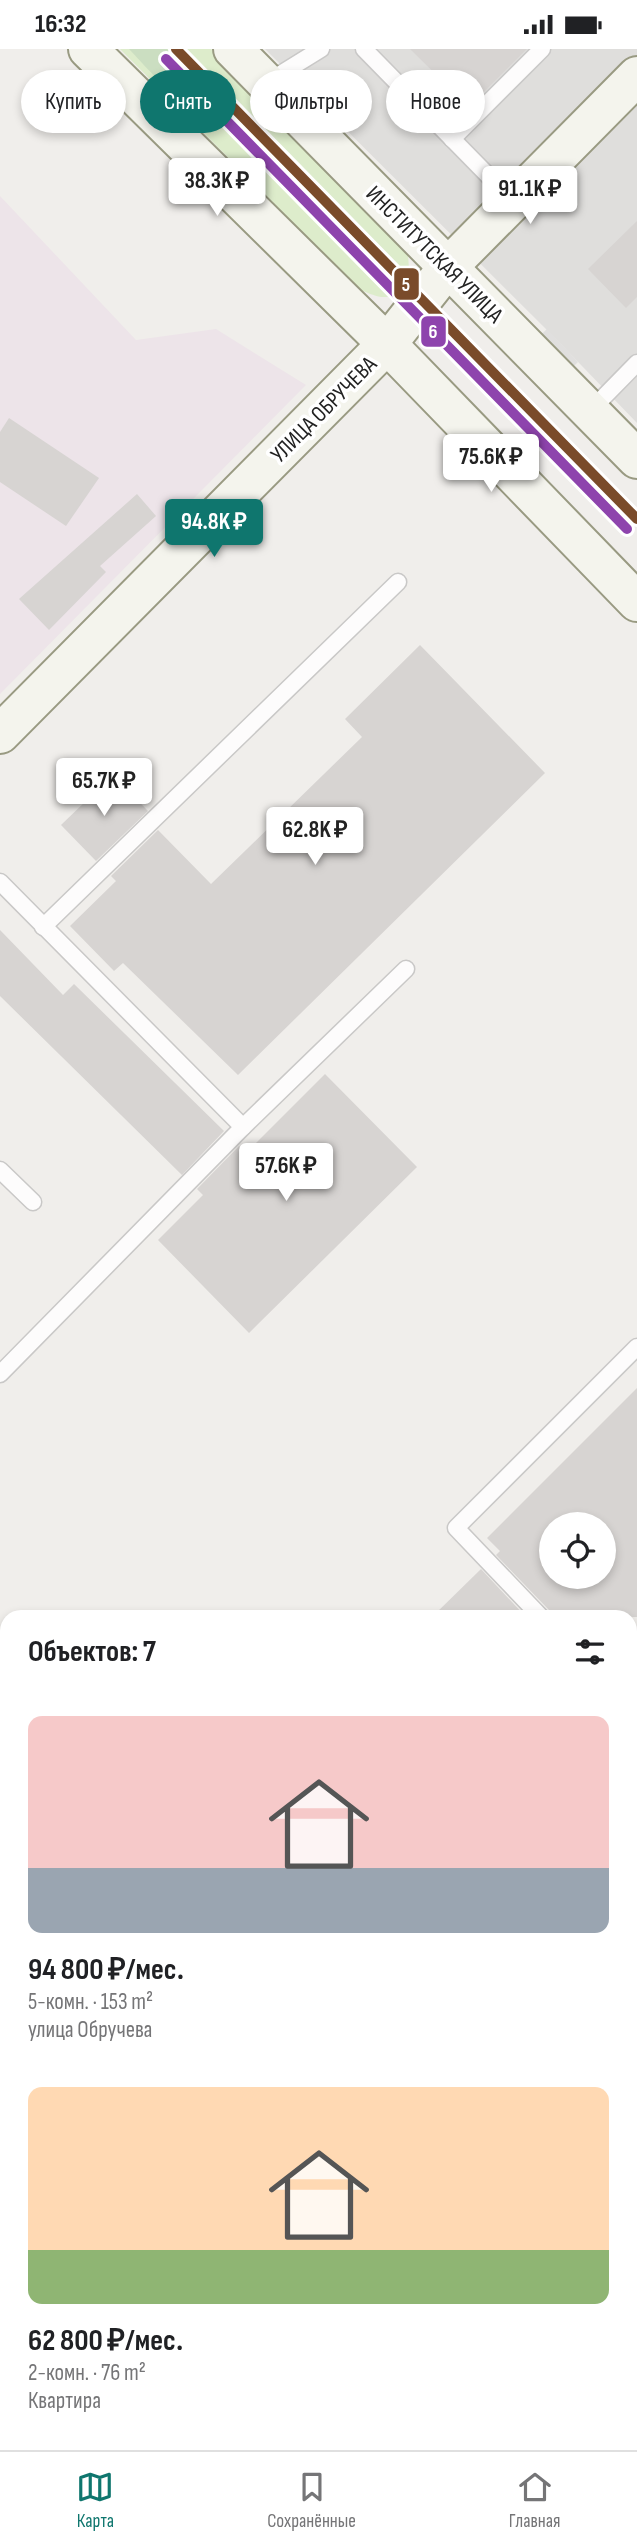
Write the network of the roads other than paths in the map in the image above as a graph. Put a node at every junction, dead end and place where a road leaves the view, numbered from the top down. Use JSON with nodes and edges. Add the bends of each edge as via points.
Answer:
{"nodes":[{"id":1,"x":88,"y":49,"type":"edge"},
{"id":2,"x":233,"y":49,"type":"edge"},
{"id":3,"x":321,"y":49,"type":"edge"},
{"id":4,"x":364,"y":49,"type":"edge"},
{"id":5,"x":541,"y":49,"type":"edge"},
{"id":6,"x":253,"y":70,"type":"edge"},
{"id":7,"x":287,"y":70,"type":"edge"},
{"id":8,"x":637,"y":76,"type":"edge"},
{"id":9,"x":315,"y":133,"type":"edge"},
{"id":10,"x":452,"y":139,"type":"junction"},
{"id":11,"x":513,"y":201,"type":"junction"},
{"id":12,"x":448,"y":267,"type":"junction"},
{"id":13,"x":387,"y":344,"type":"junction"},
{"id":14,"x":637,"y":363,"type":"edge"},
{"id":15,"x":590,"y":411,"type":"junction"},
{"id":16,"x":637,"y":459,"type":"edge"},
{"id":17,"x":398,"y":582,"type":"dead end"},
{"id":18,"x":637,"y":601,"type":"edge"},
{"id":19,"x":0,"y":734,"type":"edge"},
{"id":20,"x":0,"y":882,"type":"edge"},
{"id":21,"x":43,"y":927,"type":"junction"},
{"id":22,"x":406,"y":969,"type":"dead end"},
{"id":23,"x":243,"y":1127,"type":"junction"},
{"id":24,"x":0,"y":1170,"type":"edge"},
{"id":25,"x":33,"y":1202,"type":"dead end"},
{"id":26,"x":637,"y":1347,"type":"edge"},
{"id":27,"x":0,"y":1374,"type":"edge"},
{"id":28,"x":534,"y":1610,"type":"edge"}],
"edges":[{"from":1,"to":13,"type":"main road"},
{"from":2,"to":6,"type":"main road","name":"ИНСТИТУТСКАЯ УЛИЦА"},
{"from":3,"to":7,"type":"lane"},
{"from":4,"to":10,"type":"lane"},
{"from":5,"to":10,"type":"lane"},
{"from":8,"to":11,"type":"main road","name":"УЛИЦА ОБРУЧЕВА"},
{"from":9,"to":12,"type":"main road","name":"ИНСТИТУТСКАЯ УЛИЦА"},
{"from":10,"to":11,"type":"lane"},
{"from":11,"to":12,"type":"main road","name":"УЛИЦА ОБРУЧЕВА"},
{"from":12,"to":13,"type":"main road","name":"УЛИЦА ОБРУЧЕВА"},
{"from":12,"to":15,"type":"main road","name":"ИНСТИТУТСКАЯ УЛИЦА"},
{"from":13,"to":18,"type":"main road"},
{"from":13,"to":19,"type":"main road","name":"УЛИЦА ОБРУЧЕВА"},
{"from":14,"to":15,"type":"lane"},
{"from":15,"to":16,"type":"main road","name":"ИНСТИТУТСКАЯ УЛИЦА"},
{"from":17,"to":21,"type":"lane"},
{"from":20,"to":21,"type":"lane"},
{"from":21,"to":23,"type":"lane"},
{"from":22,"to":23,"type":"lane"},
{"from":23,"to":27,"type":"lane"},
{"from":24,"to":25,"type":"lane"},
{"from":26,"to":28,"type":"lane","via":[[456,1528]]}]}
